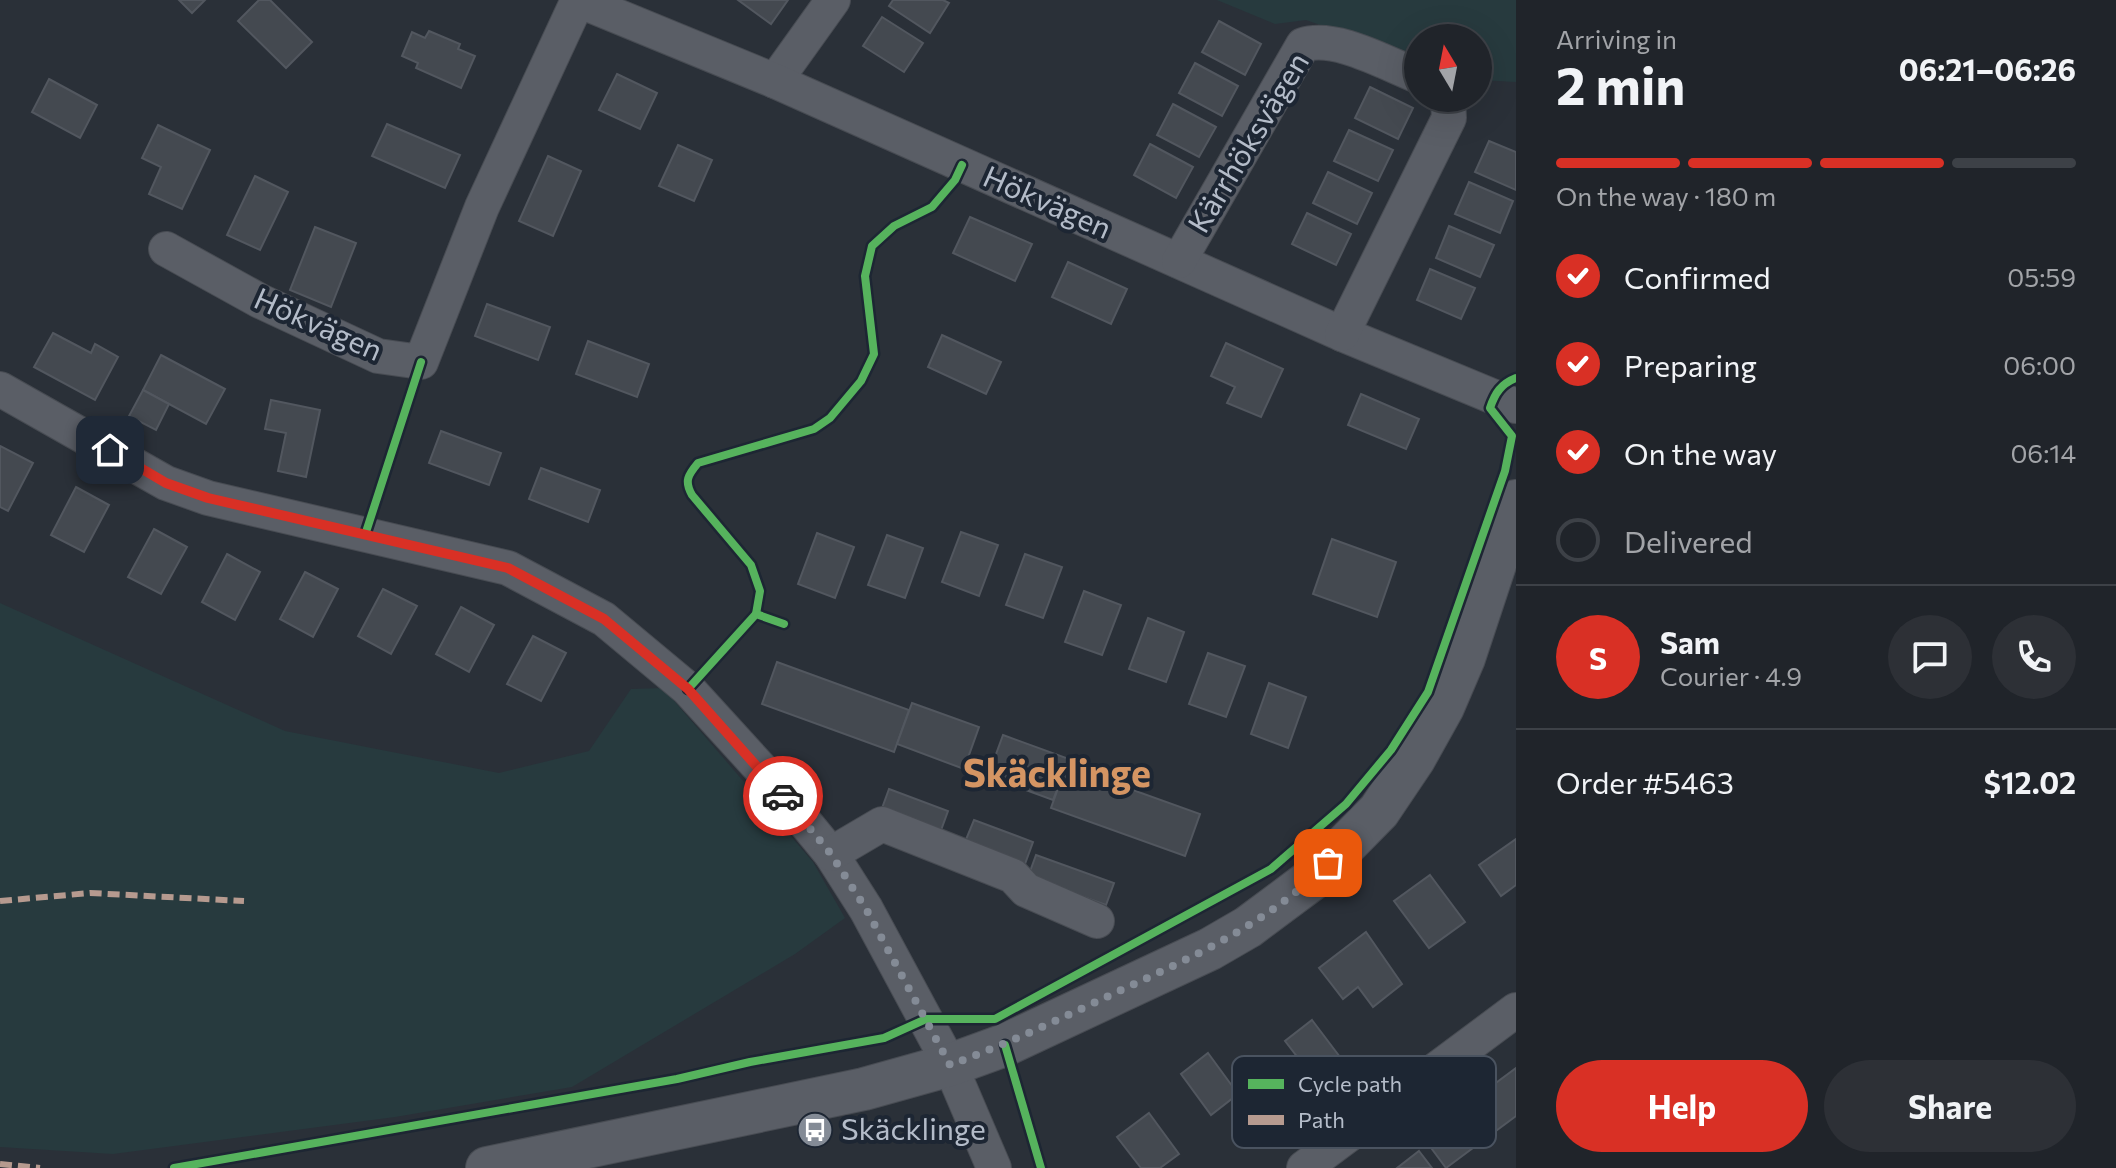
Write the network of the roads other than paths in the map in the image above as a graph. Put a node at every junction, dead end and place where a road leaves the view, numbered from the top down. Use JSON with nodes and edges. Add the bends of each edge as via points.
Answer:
{"nodes":[{"id":1,"x":833,"y":0,"type":"edge"},
{"id":2,"x":1404,"y":70,"type":"edge"},
{"id":3,"x":775,"y":81,"type":"junction"},
{"id":4,"x":1449,"y":112,"type":"edge"},
{"id":5,"x":166,"y":249,"type":"dead end"},
{"id":6,"x":1179,"y":261,"type":"junction"},
{"id":7,"x":1342,"y":334,"type":"junction"},
{"id":8,"x":0,"y":389,"type":"edge"},
{"id":9,"x":1516,"y":406,"type":"edge"},
{"id":10,"x":1516,"y":501,"type":"edge"},
{"id":11,"x":831,"y":854,"type":"junction"},
{"id":12,"x":1097,"y":921,"type":"dead end"},
{"id":13,"x":1516,"y":1010,"type":"edge"},
{"id":14,"x":1454,"y":1056,"type":"edge"},
{"id":15,"x":950,"y":1065,"type":"junction"},
{"id":16,"x":1331,"y":1148,"type":"edge"},
{"id":17,"x":487,"y":1168,"type":"edge"},
{"id":18,"x":994,"y":1168,"type":"edge"},
{"id":19,"x":1304,"y":1168,"type":"edge"}],
"edges":[{"from":1,"to":3,"type":"street"},
{"from":2,"to":6,"type":"street","name":"Kärrhöksvägen","via":[[1335,43],[1317,40],[1303,45]]},
{"from":3,"to":5,"type":"street","name":"Hökvägen","via":[[578,0],[482,207],[421,362],[378,356],[260,301]]},
{"from":3,"to":6,"type":"street","name":"Hökvägen"},
{"from":4,"to":7,"type":"street"},
{"from":6,"to":7,"type":"street","name":"Hökvägen"},
{"from":7,"to":9,"type":"street","name":"Hökvägen"},
{"from":8,"to":11,"type":"street","via":[[166,483],[208,498],[508,568],[604,619],[688,689]]},
{"from":10,"to":15,"type":"street","via":[[1443,707],[1379,811],[1311,880],[1210,949],[1005,1045]]},
{"from":11,"to":12,"type":"street","via":[[882,824],[1013,876],[1026,890]]},
{"from":11,"to":15,"type":"street"},
{"from":13,"to":14,"type":"street"},
{"from":15,"to":17,"type":"street","via":[[864,1089]]},
{"from":15,"to":18,"type":"street"},
{"from":16,"to":19,"type":"street"}]}
